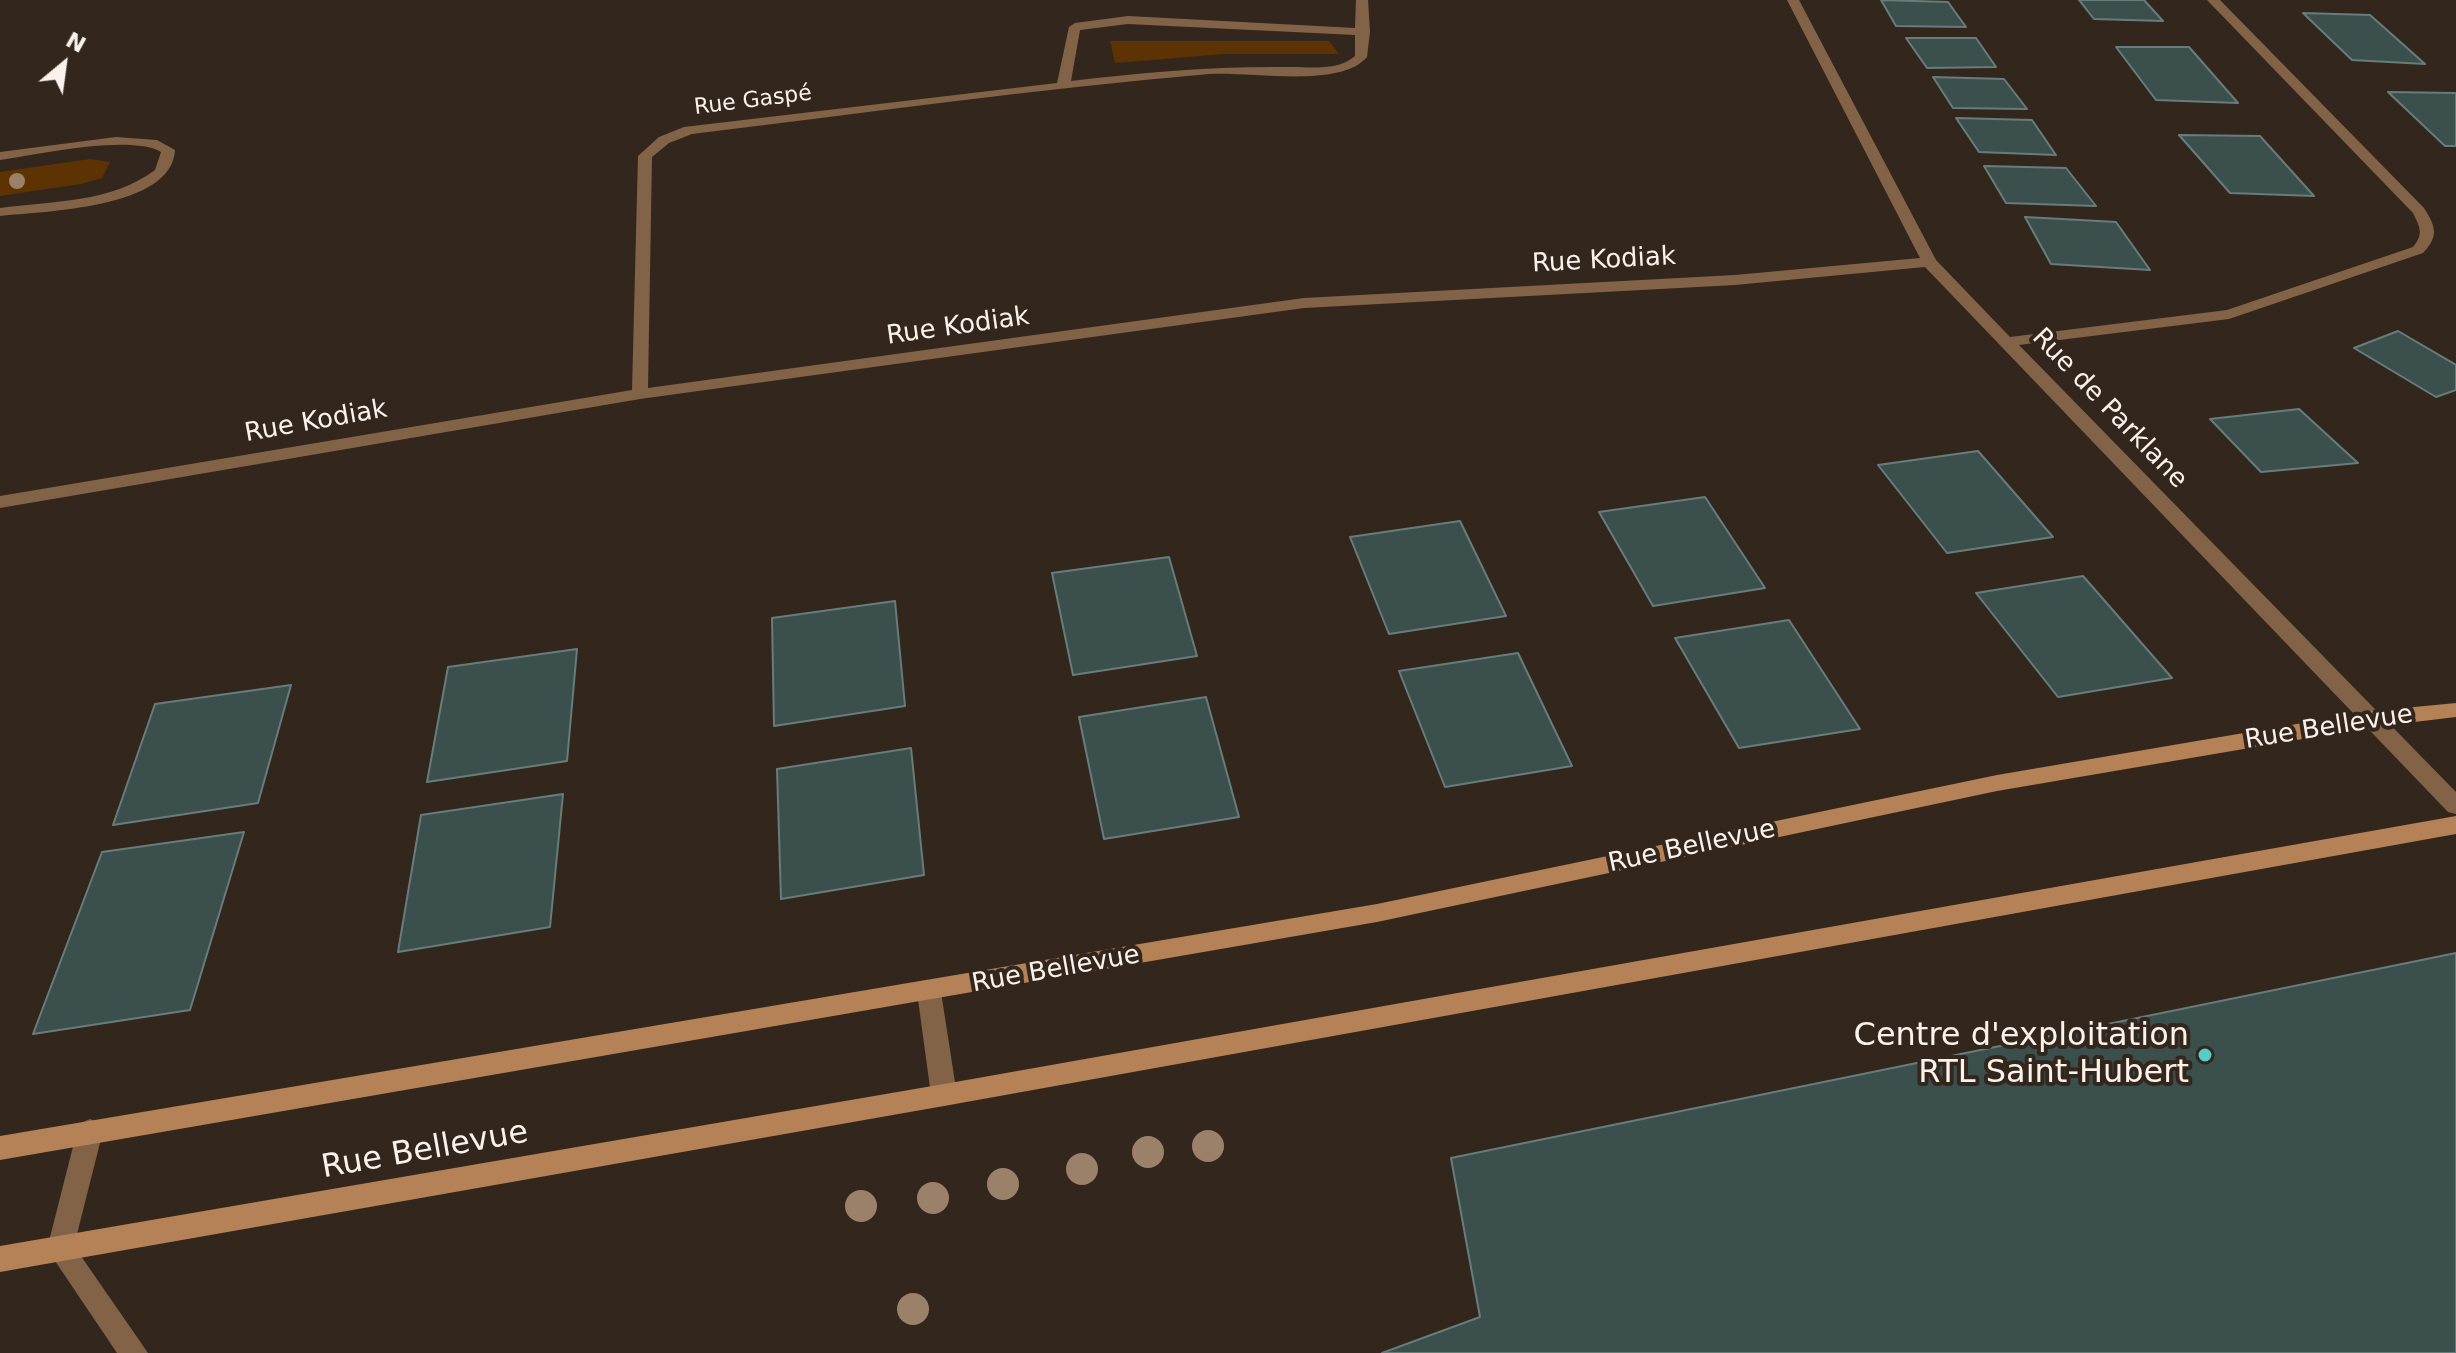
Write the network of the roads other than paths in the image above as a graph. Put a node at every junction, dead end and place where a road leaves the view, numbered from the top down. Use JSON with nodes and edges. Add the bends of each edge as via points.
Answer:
{"nodes":[{"id":1,"x":1362,"y":0,"type":"edge"},
{"id":2,"x":1793,"y":0,"type":"edge"},
{"id":3,"x":2213,"y":0,"type":"edge"},
{"id":4,"x":1364,"y":32,"type":"junction"},
{"id":5,"x":1063,"y":87,"type":"junction"},
{"id":6,"x":0,"y":156,"type":"edge"},
{"id":7,"x":0,"y":212,"type":"edge"},
{"id":8,"x":1929,"y":262,"type":"junction"},
{"id":9,"x":2006,"y":342,"type":"junction"},
{"id":10,"x":640,"y":394,"type":"junction"},
{"id":11,"x":0,"y":502,"type":"edge"},
{"id":12,"x":2456,"y":710,"type":"edge"},
{"id":13,"x":2373,"y":719,"type":"junction"},
{"id":14,"x":2456,"y":806,"type":"edge"},
{"id":15,"x":2456,"y":825,"type":"edge"},
{"id":16,"x":929,"y":992,"type":"junction"},
{"id":17,"x":944,"y":1095,"type":"junction"},
{"id":18,"x":90,"y":1131,"type":"junction"},
{"id":19,"x":0,"y":1148,"type":"edge"},
{"id":20,"x":60,"y":1249,"type":"junction"},
{"id":21,"x":0,"y":1259,"type":"edge"},
{"id":22,"x":134,"y":1353,"type":"edge"}],
"edges":[{"from":1,"to":4,"type":"street","name":"Rue Gaspé"},
{"from":2,"to":8,"type":"street","name":"Rue de Parklane"},
{"from":3,"to":9,"type":"street","via":[[2419,211],[2428,228],[2425,243],[2229,314]]},
{"from":4,"to":5,"type":"street","name":"Rue Gaspé","via":[[1361,57],[1351,66],[1321,71],[1214,70]]},
{"from":4,"to":5,"type":"street","via":[[1128,20],[1075,27]]},
{"from":5,"to":10,"type":"street","name":"Rue Gaspé","via":[[689,130],[664,140],[645,156]]},
{"from":6,"to":7,"type":"street","via":[[135,139],[161,143],[168,150],[163,169],[143,185]]},
{"from":8,"to":9,"type":"street","name":"Rue de Parklane"},
{"from":8,"to":10,"type":"street","name":"Rue Kodiak","via":[[1735,280],[1304,303]]},
{"from":9,"to":13,"type":"street","name":"Rue de Parklane"},
{"from":10,"to":11,"type":"street","name":"Rue Kodiak"},
{"from":12,"to":13,"type":"street","name":"Rue Bellevue"},
{"from":13,"to":14,"type":"street","name":"Rue de Parklane"},
{"from":13,"to":16,"type":"street","name":"Rue Bellevue","via":[[1997,783],[1377,913]]},
{"from":15,"to":17,"type":"street","name":"Rue Bellevue"},
{"from":16,"to":17,"type":"street"},
{"from":16,"to":18,"type":"street","name":"Rue Bellevue"},
{"from":17,"to":20,"type":"street","name":"Rue Bellevue"},
{"from":18,"to":19,"type":"street","name":"Rue Bellevue"},
{"from":18,"to":20,"type":"street"},
{"from":20,"to":21,"type":"street","name":"Rue Bellevue"},
{"from":20,"to":22,"type":"street"}]}
